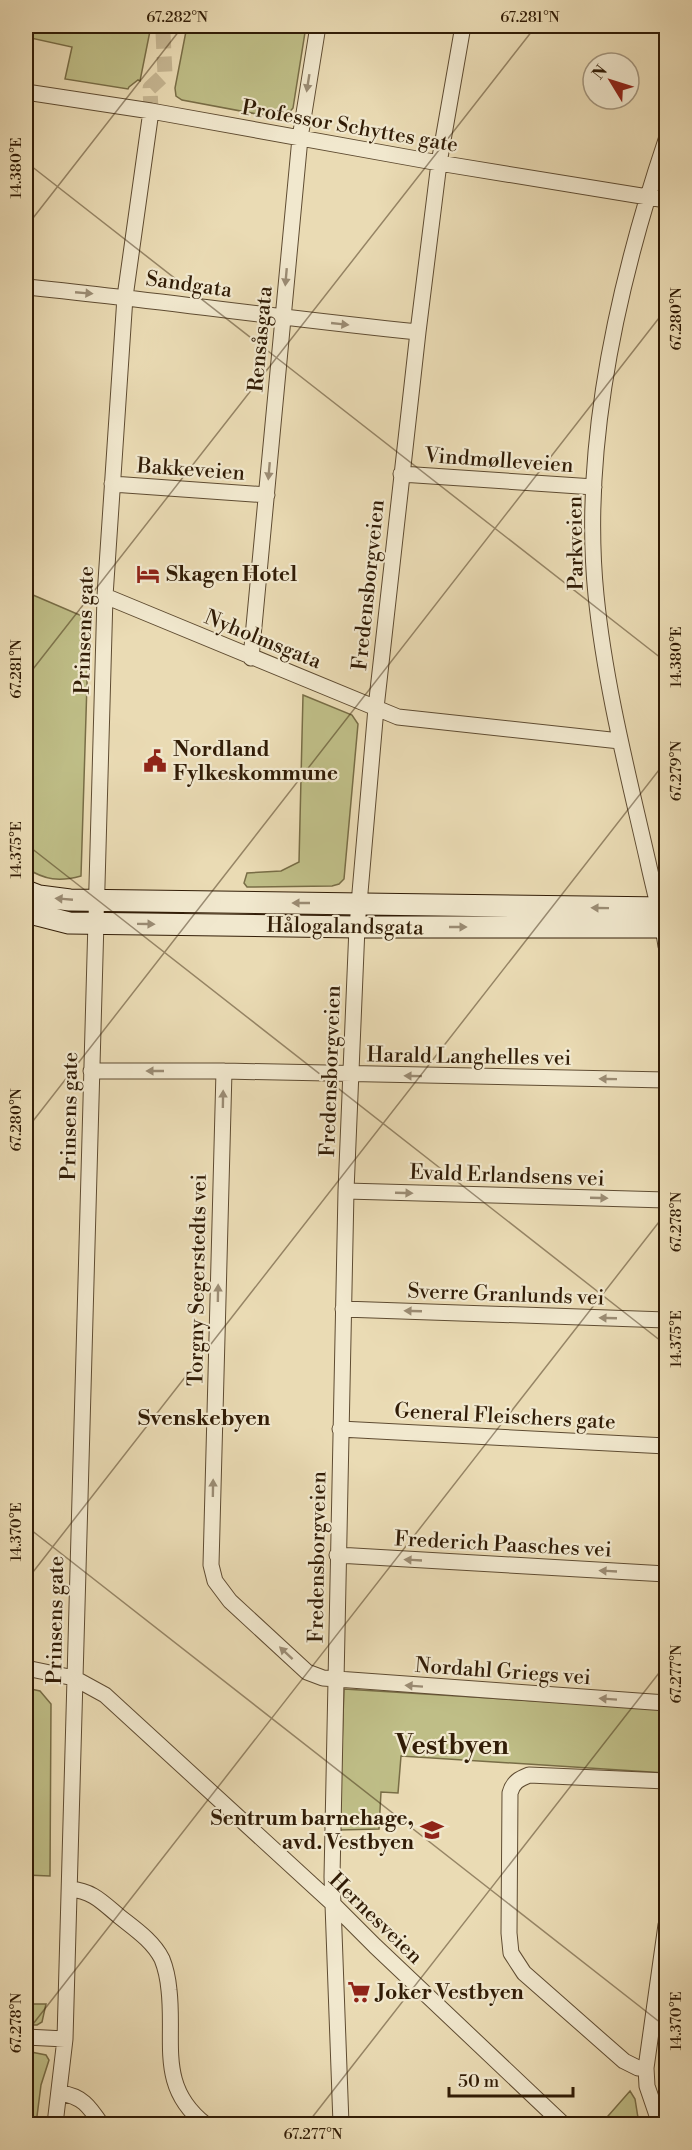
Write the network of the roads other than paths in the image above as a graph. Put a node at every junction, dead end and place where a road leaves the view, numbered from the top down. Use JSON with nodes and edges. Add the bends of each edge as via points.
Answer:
{"nodes":[{"id":1,"x":318,"y":26,"type":"edge"},
{"id":2,"x":463,"y":26,"type":"edge"},
{"id":3,"x":26,"y":92,"type":"edge"},
{"id":4,"x":151,"y":111,"type":"junction"},
{"id":5,"x":300,"y":138,"type":"junction"},
{"id":6,"x":666,"y":140,"type":"edge"},
{"id":7,"x":440,"y":163,"type":"junction"},
{"id":8,"x":647,"y":196,"type":"junction"},
{"id":9,"x":666,"y":200,"type":"edge"},
{"id":10,"x":26,"y":287,"type":"edge"},
{"id":11,"x":125,"y":297,"type":"junction"},
{"id":12,"x":282,"y":318,"type":"junction"},
{"id":13,"x":418,"y":332,"type":"junction"},
{"id":14,"x":401,"y":474,"type":"junction"},
{"id":15,"x":112,"y":484,"type":"junction"},
{"id":16,"x":594,"y":487,"type":"junction"},
{"id":17,"x":267,"y":495,"type":"junction"},
{"id":18,"x":105,"y":596,"type":"junction"},
{"id":19,"x":251,"y":658,"type":"junction"},
{"id":20,"x":376,"y":708,"type":"junction"},
{"id":21,"x":620,"y":741,"type":"junction"},
{"id":22,"x":26,"y":891,"type":"edge"},
{"id":23,"x":96,"y":900,"type":"junction"},
{"id":24,"x":359,"y":903,"type":"junction"},
{"id":25,"x":26,"y":912,"type":"edge"},
{"id":26,"x":95,"y":922,"type":"junction"},
{"id":27,"x":664,"y":923,"type":"edge"},
{"id":28,"x":357,"y":927,"type":"junction"},
{"id":29,"x":91,"y":1071,"type":"junction"},
{"id":30,"x":224,"y":1071,"type":"junction"},
{"id":31,"x":351,"y":1075,"type":"junction"},
{"id":32,"x":666,"y":1080,"type":"edge"},
{"id":33,"x":346,"y":1191,"type":"junction"},
{"id":34,"x":666,"y":1200,"type":"edge"},
{"id":35,"x":343,"y":1309,"type":"junction"},
{"id":36,"x":666,"y":1320,"type":"edge"},
{"id":37,"x":340,"y":1429,"type":"junction"},
{"id":38,"x":666,"y":1446,"type":"edge"},
{"id":39,"x":337,"y":1555,"type":"junction"},
{"id":40,"x":666,"y":1574,"type":"edge"},
{"id":41,"x":26,"y":1668,"type":"edge"},
{"id":42,"x":74,"y":1677,"type":"junction"},
{"id":43,"x":336,"y":1680,"type":"junction"},
{"id":44,"x":666,"y":1703,"type":"edge"},
{"id":45,"x":666,"y":1781,"type":"edge"},
{"id":46,"x":69,"y":1889,"type":"junction"},
{"id":47,"x":332,"y":1904,"type":"junction"},
{"id":48,"x":666,"y":1925,"type":"edge"},
{"id":49,"x":26,"y":2037,"type":"edge"},
{"id":50,"x":65,"y":2039,"type":"junction"},
{"id":51,"x":646,"y":2068,"type":"junction"},
{"id":52,"x":60,"y":2093,"type":"junction"},
{"id":53,"x":55,"y":2124,"type":"edge"},
{"id":54,"x":101,"y":2124,"type":"edge"},
{"id":55,"x":205,"y":2124,"type":"edge"},
{"id":56,"x":341,"y":2124,"type":"edge"},
{"id":57,"x":563,"y":2124,"type":"edge"},
{"id":58,"x":660,"y":2124,"type":"edge"}],
"edges":[{"from":1,"to":5,"type":"street","name":"Rensåsgata","one_way":true},
{"from":2,"to":7,"type":"street","name":"Fredensborgveien"},
{"from":3,"to":4,"type":"street","name":"Professor Schyttes gate"},
{"from":4,"to":5,"type":"street","name":"Professor Schyttes gate"},
{"from":4,"to":11,"type":"street","name":"Prinsens gate"},
{"from":5,"to":7,"type":"street","name":"Professor Schyttes gate"},
{"from":5,"to":12,"type":"street","name":"Rensåsgata","one_way":true},
{"from":6,"to":8,"type":"street","name":"Parkveien"},
{"from":7,"to":8,"type":"street","name":"Professor Schyttes gate"},
{"from":7,"to":13,"type":"street","name":"Fredensborgveien"},
{"from":8,"to":9,"type":"street","name":"Professor Schyttes gate"},
{"from":8,"to":16,"type":"street","name":"Parkveien","via":[[612,344]]},
{"from":10,"to":11,"type":"street","name":"Sandgata","one_way":true},
{"from":11,"to":12,"type":"street","name":"Sandgata"},
{"from":11,"to":15,"type":"street","name":"Prinsens gate"},
{"from":12,"to":13,"type":"street","name":"Sandgata","one_way":true},
{"from":12,"to":17,"type":"street","name":"Rensåsgata","one_way":true},
{"from":13,"to":14,"type":"street","name":"Fredensborgveien"},
{"from":14,"to":16,"type":"street","name":"Vindmølleveien"},
{"from":14,"to":20,"type":"street","name":"Fredensborgveien"},
{"from":15,"to":17,"type":"street","name":"Bakkeveien"},
{"from":15,"to":18,"type":"street","name":"Prinsens gate"},
{"from":16,"to":21,"type":"street","name":"Parkveien","via":[[596,592]]},
{"from":17,"to":19,"type":"street","name":"Rensåsgata"},
{"from":18,"to":19,"type":"street","name":"Nyholmsgata"},
{"from":18,"to":23,"type":"street","name":"Prinsens gate"},
{"from":19,"to":20,"type":"street","name":"Nyholmsgata"},
{"from":20,"to":21,"type":"street","name":"Nyholmsgata","via":[[398,717]]},
{"from":20,"to":24,"type":"street","name":"Fredensborgveien"},
{"from":21,"to":27,"type":"street","name":"Parkveien"},
{"from":23,"to":22,"type":"street","name":"Hålogalandsgata","one_way":true,"via":[[59,899]]},
{"from":24,"to":23,"type":"street","name":"Hålogalandsgata","one_way":true},
{"from":23,"to":26,"type":"street","name":"Prinsens gate"},
{"from":27,"to":24,"type":"street","name":"Hålogalandsgata","one_way":true},
{"from":24,"to":28,"type":"street","name":"Fredensborgveien"},
{"from":25,"to":26,"type":"street","name":"Hålogalandsgata","via":[[62,922]]},
{"from":26,"to":28,"type":"street","name":"Hålogalandsgata","one_way":true},
{"from":26,"to":29,"type":"street","name":"Prinsens gate"},
{"from":28,"to":27,"type":"street","name":"Hålogalandsgata","one_way":true},
{"from":28,"to":31,"type":"street","name":"Fredensborgveien"},
{"from":30,"to":29,"type":"street","name":"Harald Langhelles vei","one_way":true},
{"from":29,"to":42,"type":"street","name":"Prinsens gate"},
{"from":30,"to":31,"type":"street","name":"Harald Langhelles vei"},
{"from":43,"to":30,"type":"street","name":"Torgny Segerstedts vei","one_way":true,"via":[[307,1672],[230,1601],[212,1573]]},
{"from":32,"to":31,"type":"street","name":"Harald Langhelles vei","one_way":true},
{"from":31,"to":33,"type":"street","name":"Fredensborgveien"},
{"from":33,"to":34,"type":"street","name":"Evald Erlandsens vei","one_way":true},
{"from":33,"to":35,"type":"street","name":"Fredensborgveien"},
{"from":36,"to":35,"type":"street","name":"Sverre Granlunds vei","one_way":true},
{"from":35,"to":37,"type":"street","name":"Fredensborgveien"},
{"from":37,"to":38,"type":"street","name":"General Fleischers gate"},
{"from":37,"to":39,"type":"street","name":"Fredensborgveien"},
{"from":40,"to":39,"type":"street","name":"Frederich Paasches vei","one_way":true},
{"from":39,"to":43,"type":"street","name":"Fredensborgveien"},
{"from":41,"to":42,"type":"street","name":"Hernesveien"},
{"from":42,"to":46,"type":"street","name":"Prinsens gate"},
{"from":42,"to":47,"type":"street","name":"Hernesveien","via":[[105,1695]]},
{"from":44,"to":43,"type":"street","name":"Nordahl Griegs vei","one_way":true},
{"from":43,"to":47,"type":"street","name":"Fredensborgveien"},
{"from":45,"to":51,"type":"street","via":[[529,1775],[513,1784],[510,1793],[511,1953],[524,1972],[624,2061]]},
{"from":46,"to":50,"type":"street","name":"Prinsens gate"},
{"from":46,"to":55,"type":"street","via":[[92,1894],[141,1934],[161,1957],[167,1973],[174,2083],[184,2102]]},
{"from":47,"to":56,"type":"street","name":"Fredensborgveien"},
{"from":47,"to":57,"type":"street","name":"Hernesveien"},
{"from":48,"to":51,"type":"street"},
{"from":49,"to":50,"type":"street"},
{"from":50,"to":52,"type":"street","name":"Prinsens gate"},
{"from":51,"to":58,"type":"street","via":[[647,2086]]},
{"from":52,"to":53,"type":"street","name":"Prinsens gate"},
{"from":52,"to":54,"type":"street","via":[[76,2096]]}]}
